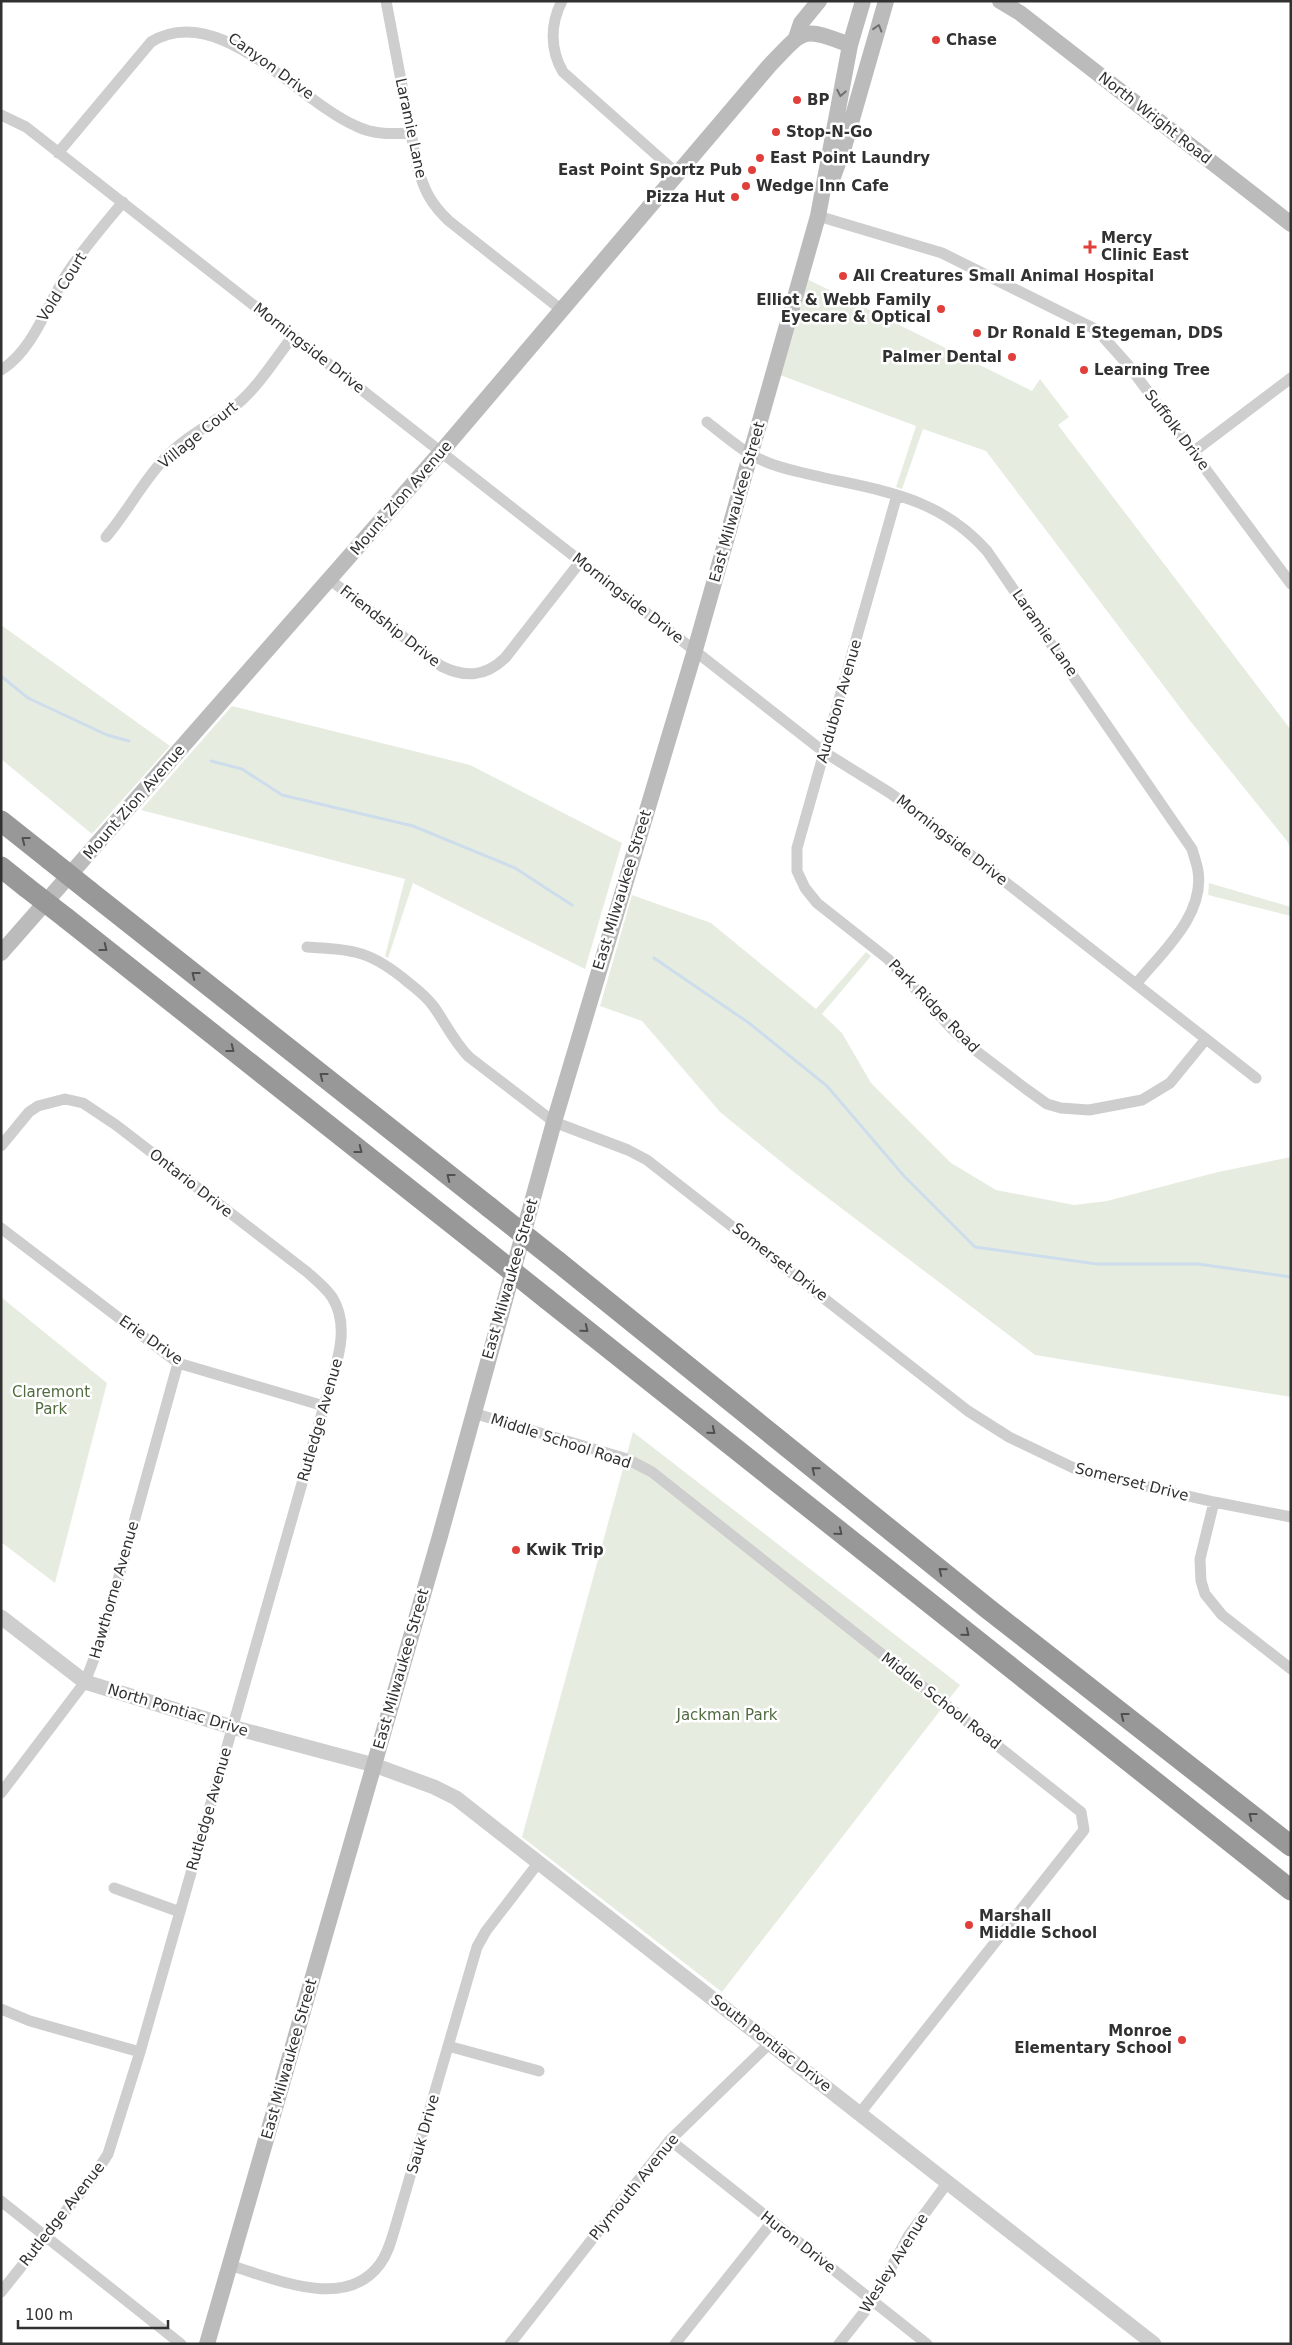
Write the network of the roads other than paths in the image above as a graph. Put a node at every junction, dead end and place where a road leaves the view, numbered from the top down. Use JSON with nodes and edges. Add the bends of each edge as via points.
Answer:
{"nodes":[{"id":1,"x":386,"y":1,"type":"edge"},
{"id":2,"x":562,"y":1,"type":"edge"},
{"id":3,"x":819,"y":1,"type":"edge"},
{"id":4,"x":863,"y":1,"type":"edge"},
{"id":5,"x":886,"y":1,"type":"edge"},
{"id":6,"x":1000,"y":1,"type":"edge"},
{"id":7,"x":1014,"y":7,"type":"edge"},
{"id":8,"x":796,"y":38,"type":"junction"},
{"id":9,"x":850,"y":45,"type":"junction"},
{"id":10,"x":870,"y":54,"type":"junction"},
{"id":11,"x":1,"y":115,"type":"edge"},
{"id":12,"x":412,"y":133,"type":"junction"},
{"id":13,"x":58,"y":153,"type":"junction"},
{"id":14,"x":679,"y":175,"type":"junction"},
{"id":15,"x":123,"y":202,"type":"junction"},
{"id":16,"x":818,"y":216,"type":"junction"},
{"id":17,"x":1291,"y":224,"type":"edge"},
{"id":18,"x":563,"y":311,"type":"junction"},
{"id":19,"x":293,"y":336,"type":"junction"},
{"id":20,"x":1,"y":370,"type":"edge"},
{"id":21,"x":1291,"y":378,"type":"edge"},
{"id":22,"x":707,"y":422,"type":"dead end"},
{"id":23,"x":441,"y":452,"type":"junction"},
{"id":24,"x":1193,"y":452,"type":"junction"},
{"id":25,"x":750,"y":455,"type":"junction"},
{"id":26,"x":897,"y":495,"type":"junction"},
{"id":27,"x":106,"y":537,"type":"dead end"},
{"id":28,"x":580,"y":562,"type":"junction"},
{"id":29,"x":329,"y":579,"type":"junction"},
{"id":30,"x":1291,"y":584,"type":"edge"},
{"id":31,"x":695,"y":650,"type":"junction"},
{"id":32,"x":824,"y":752,"type":"junction"},
{"id":33,"x":1,"y":821,"type":"edge"},
{"id":34,"x":1,"y":867,"type":"edge"},
{"id":35,"x":817,"y":903,"type":"joint"},
{"id":36,"x":307,"y":947,"type":"dead end"},
{"id":37,"x":1,"y":953,"type":"edge"},
{"id":38,"x":1137,"y":983,"type":"junction"},
{"id":39,"x":1206,"y":1039,"type":"junction"},
{"id":40,"x":1256,"y":1078,"type":"dead end"},
{"id":41,"x":554,"y":1122,"type":"junction"},
{"id":42,"x":1,"y":1146,"type":"edge"},
{"id":43,"x":1,"y":1228,"type":"edge"},
{"id":44,"x":331,"y":1296,"type":"joint"},
{"id":45,"x":178,"y":1363,"type":"junction"},
{"id":46,"x":324,"y":1406,"type":"junction"},
{"id":47,"x":473,"y":1413,"type":"junction"},
{"id":48,"x":1214,"y":1502,"type":"junction"},
{"id":49,"x":1291,"y":1517,"type":"edge"},
{"id":50,"x":1,"y":1617,"type":"edge"},
{"id":51,"x":1291,"y":1669,"type":"edge"},
{"id":52,"x":85,"y":1682,"type":"junction"},
{"id":53,"x":232,"y":1727,"type":"junction"},
{"id":54,"x":374,"y":1765,"type":"junction"},
{"id":55,"x":1,"y":1794,"type":"edge"},
{"id":56,"x":1291,"y":1846,"type":"edge"},
{"id":57,"x":540,"y":1862,"type":"junction"},
{"id":58,"x":114,"y":1888,"type":"dead end"},
{"id":59,"x":1291,"y":1890,"type":"edge"},
{"id":60,"x":180,"y":1912,"type":"junction"},
{"id":61,"x":1,"y":2010,"type":"edge"},
{"id":62,"x":771,"y":2042,"type":"junction"},
{"id":63,"x":448,"y":2046,"type":"junction"},
{"id":64,"x":140,"y":2052,"type":"junction"},
{"id":65,"x":539,"y":2071,"type":"dead end"},
{"id":66,"x":860,"y":2113,"type":"junction"},
{"id":67,"x":670,"y":2140,"type":"junction"},
{"id":68,"x":948,"y":2182,"type":"junction"},
{"id":69,"x":1,"y":2201,"type":"edge"},
{"id":70,"x":772,"y":2222,"type":"junction"},
{"id":71,"x":46,"y":2235,"type":"junction"},
{"id":72,"x":229,"y":2265,"type":"junction"},
{"id":73,"x":1,"y":2292,"type":"edge"},
{"id":74,"x":873,"y":2301,"type":"junction"},
{"id":75,"x":181,"y":2344,"type":"edge"},
{"id":76,"x":207,"y":2344,"type":"edge"},
{"id":77,"x":510,"y":2344,"type":"edge"},
{"id":78,"x":675,"y":2344,"type":"edge"},
{"id":79,"x":839,"y":2344,"type":"edge"},
{"id":80,"x":927,"y":2344,"type":"edge"},
{"id":81,"x":1154,"y":2344,"type":"edge"}],
"edges":[{"from":1,"to":12,"type":"street","name":"Laramie Lane"},
{"from":2,"to":14,"type":"street","via":[[552,38],[563,72]]},
{"from":3,"to":8,"type":"main road","name":"Mount Zion Avenue","via":[[801,22]]},
{"from":4,"to":9,"type":"main road","name":"East Milwaukee Street"},
{"from":10,"to":5,"type":"main road","name":"East Milwaukee Street","one_way":true},
{"from":6,"to":7,"type":"main road","name":"North Wright Road"},
{"from":7,"to":17,"type":"main road","name":"North Wright Road"},
{"from":8,"to":9,"type":"main road","via":[[815,32]]},
{"from":8,"to":14,"type":"main road","name":"Mount Zion Avenue"},
{"from":9,"to":10,"type":"street"},
{"from":9,"to":16,"type":"main road","name":"East Milwaukee Street","one_way":true},
{"from":10,"to":16,"type":"main road","name":"East Milwaukee Street","via":[[844,147]]},
{"from":11,"to":13,"type":"street","name":"Morningside Drive","via":[[26,127]]},
{"from":12,"to":13,"type":"street","name":"Canyon Drive","via":[[386,135],[355,126],[233,36],[208,27],[183,26],[166,31],[151,42]]},
{"from":12,"to":18,"type":"street","name":"Laramie Lane","via":[[424,188],[434,206]]},
{"from":13,"to":15,"type":"street","name":"Morningside Drive"},
{"from":14,"to":18,"type":"main road","name":"Mount Zion Avenue"},
{"from":15,"to":19,"type":"street","name":"Morningside Drive"},
{"from":15,"to":20,"type":"street","name":"Vold Court","via":[[69,271],[31,340],[17,358]]},
{"from":16,"to":24,"type":"street","name":"Suffolk Drive","via":[[942,253],[1097,330],[1129,366]]},
{"from":16,"to":25,"type":"main road","name":"East Milwaukee Street"},
{"from":18,"to":23,"type":"main road","name":"Mount Zion Avenue"},
{"from":19,"to":23,"type":"street","name":"Morningside Drive"},
{"from":19,"to":27,"type":"street","name":"Village Court","via":[[235,406],[168,455]]},
{"from":21,"to":24,"type":"street"},
{"from":22,"to":25,"type":"street","name":"Laramie Lane"},
{"from":23,"to":28,"type":"street","name":"Morningside Drive"},
{"from":23,"to":29,"type":"main road","name":"Mount Zion Avenue"},
{"from":24,"to":30,"type":"street","name":"Suffolk Drive"},
{"from":25,"to":26,"type":"street","name":"Laramie Lane","via":[[786,468]]},
{"from":25,"to":31,"type":"main road","name":"East Milwaukee Street"},
{"from":26,"to":32,"type":"street","name":"Audubon Avenue"},
{"from":26,"to":38,"type":"street","name":"Laramie Lane","via":[[945,514],[971,533],[987,551],[1192,849],[1199,871],[1194,906],[1185,924]]},
{"from":28,"to":29,"type":"street","name":"Friendship Drive","via":[[505,658],[490,669],[470,675],[441,666]]},
{"from":28,"to":31,"type":"street","name":"Morningside Drive"},
{"from":29,"to":37,"type":"main road","name":"Mount Zion Avenue"},
{"from":31,"to":32,"type":"street","name":"Morningside Drive"},
{"from":31,"to":41,"type":"main road","name":"East Milwaukee Street"},
{"from":32,"to":35,"type":"street","name":"Audubon Avenue","via":[[795,856],[800,880]]},
{"from":32,"to":38,"type":"street","name":"Morningside Drive","via":[[890,792]]},
{"from":56,"to":33,"type":"highway","one_way":true,"bridge":true,"via":[[987,1608],[557,1261]]},
{"from":34,"to":59,"type":"highway","one_way":true,"bridge":true},
{"from":35,"to":39,"type":"street","name":"Park Ridge Road","via":[[888,959],[975,1050],[1048,1104],[1089,1110],[1142,1100],[1170,1083]]},
{"from":36,"to":41,"type":"street","name":"Somerset Drive","via":[[350,950],[387,965],[431,1002],[465,1053]]},
{"from":38,"to":39,"type":"street","name":"Morningside Drive"},
{"from":39,"to":40,"type":"street","name":"Morningside Drive"},
{"from":41,"to":47,"type":"main road","name":"East Milwaukee Street"},
{"from":41,"to":48,"type":"street","name":"Somerset Drive","via":[[647,1160],[968,1411],[1009,1437],[1080,1471]]},
{"from":42,"to":44,"type":"street","name":"Ontario Drive","via":[[29,1112],[38,1106],[65,1099],[83,1103],[116,1124],[307,1272]]},
{"from":43,"to":45,"type":"street","name":"Erie Drive"},
{"from":44,"to":46,"type":"street","name":"Rutledge Avenue","via":[[342,1325],[341,1346]]},
{"from":45,"to":46,"type":"street","name":"Erie Drive"},
{"from":45,"to":52,"type":"street","name":"Hawthorne Avenue","via":[[102,1638]]},
{"from":46,"to":53,"type":"street","name":"Rutledge Avenue"},
{"from":47,"to":54,"type":"main road","name":"East Milwaukee Street"},
{"from":47,"to":66,"type":"street","name":"Middle School Road","via":[[627,1460],[652,1472],[1081,1812],[1084,1830]]},
{"from":48,"to":49,"type":"street","name":"Somerset Drive"},
{"from":48,"to":51,"type":"street","via":[[1200,1559],[1200,1581],[1205,1594],[1222,1614]]},
{"from":50,"to":52,"type":"street","name":"North Pontiac Drive"},
{"from":52,"to":53,"type":"street","name":"North Pontiac Drive"},
{"from":52,"to":55,"type":"street","name":"Hawthorne Avenue"},
{"from":53,"to":54,"type":"street","name":"North Pontiac Drive"},
{"from":53,"to":60,"type":"street","name":"Rutledge Avenue"},
{"from":54,"to":57,"type":"street","name":"South Pontiac Drive","via":[[448,1794]]},
{"from":54,"to":72,"type":"main road","name":"East Milwaukee Street"},
{"from":57,"to":62,"type":"street","name":"South Pontiac Drive"},
{"from":57,"to":63,"type":"street","name":"Sauk Drive","via":[[486,1931],[478,1947]]},
{"from":58,"to":60,"type":"street"},
{"from":60,"to":64,"type":"street","name":"Rutledge Avenue"},
{"from":61,"to":64,"type":"street"},
{"from":62,"to":66,"type":"street","name":"South Pontiac Drive"},
{"from":62,"to":67,"type":"street","name":"Plymouth Avenue"},
{"from":63,"to":65,"type":"street"},
{"from":63,"to":72,"type":"street","name":"Sauk Drive","via":[[389,2248],[375,2270],[353,2284],[328,2290],[313,2289]]},
{"from":64,"to":71,"type":"street","name":"Rutledge Avenue","via":[[108,2154]]},
{"from":66,"to":68,"type":"street","name":"South Pontiac Drive"},
{"from":67,"to":70,"type":"street","name":"Huron Drive"},
{"from":67,"to":77,"type":"street","name":"Plymouth Avenue"},
{"from":68,"to":74,"type":"street","name":"Wesley Avenue","via":[[909,2235]]},
{"from":68,"to":81,"type":"street","name":"South Pontiac Drive"},
{"from":69,"to":71,"type":"street"},
{"from":70,"to":74,"type":"street","name":"Huron Drive"},
{"from":70,"to":78,"type":"street"},
{"from":71,"to":73,"type":"street","name":"Rutledge Avenue"},
{"from":71,"to":75,"type":"street"},
{"from":72,"to":76,"type":"main road","name":"East Milwaukee Street"},
{"from":74,"to":79,"type":"street","name":"Wesley Avenue"},
{"from":74,"to":80,"type":"street","name":"Huron Drive"}]}
